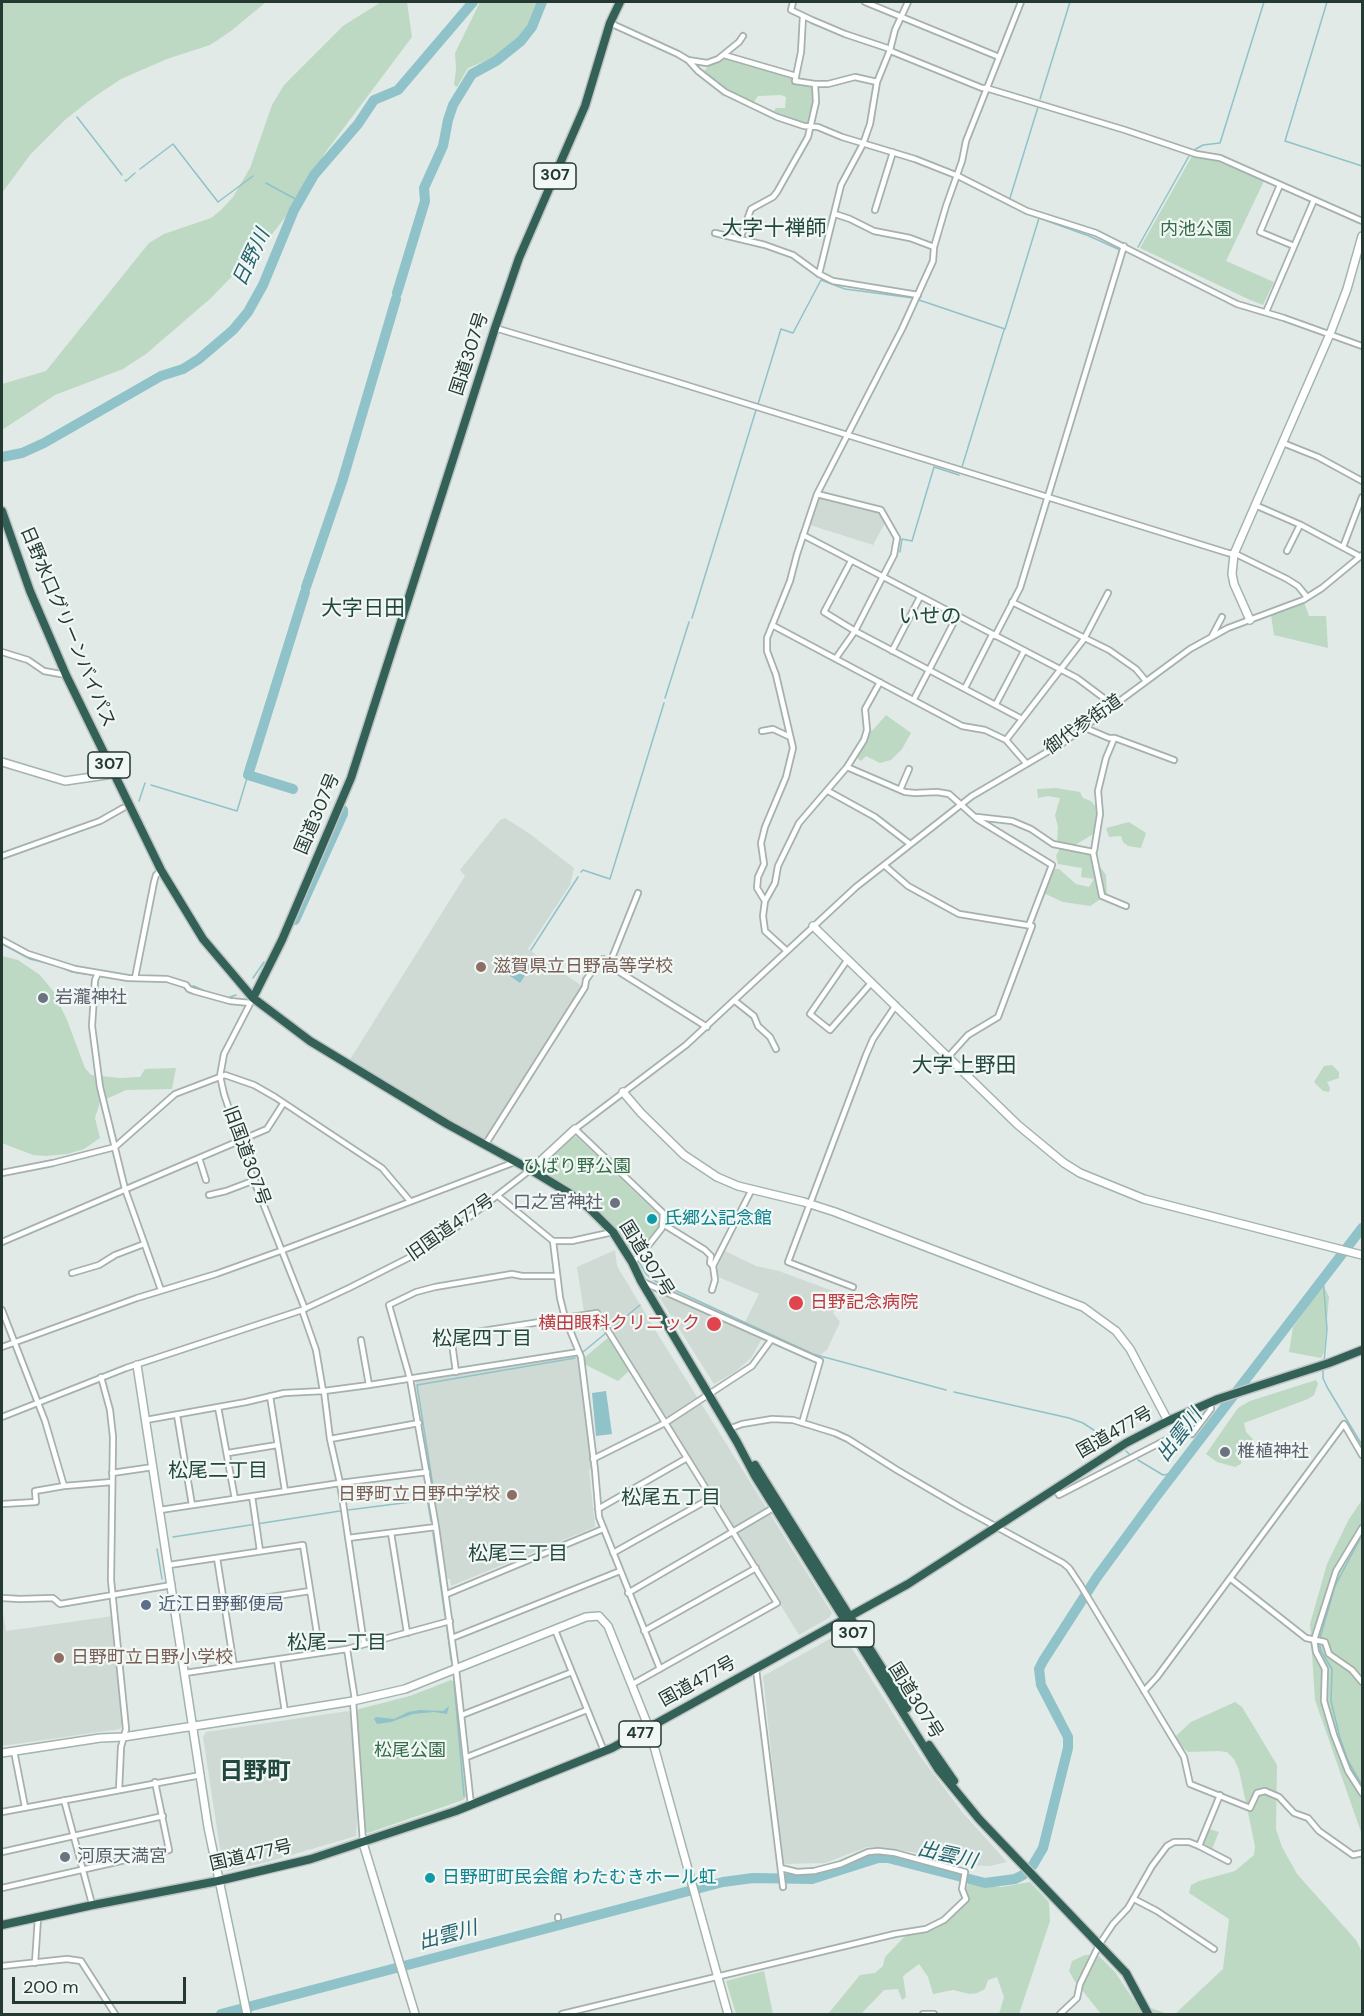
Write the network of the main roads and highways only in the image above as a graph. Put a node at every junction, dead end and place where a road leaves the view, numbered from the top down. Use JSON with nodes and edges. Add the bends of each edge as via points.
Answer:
{"nodes":[{"id":1,"x":618,"y":2,"type":"edge"},
{"id":2,"x":2,"y":511,"type":"edge"},
{"id":3,"x":252,"y":1001,"type":"junction"},
{"id":4,"x":1362,"y":1350,"type":"edge"},
{"id":5,"x":847,"y":1618,"type":"junction"},
{"id":6,"x":2,"y":1925,"type":"edge"},
{"id":7,"x":1148,"y":2014,"type":"edge"}],
"edges":[{"from":1,"to":3,"type":"highway","name":"国道307号","number":"307","via":[[585,106],[519,258],[351,778]]},
{"from":2,"to":3,"type":"highway","name":"日野水口グリーンバイパス","number":"307","via":[[66,675],[161,870],[202,939]]},
{"from":3,"to":5,"type":"highway","name":"国道307号","number":"307","via":[[333,1057],[588,1207],[636,1259],[641,1281],[708,1395]]},
{"from":4,"to":5,"type":"highway","name":"国道477号","number":"477","via":[[1168,1421],[1126,1443],[908,1584]]},
{"from":5,"to":6,"type":"highway","name":"国道477号","number":"477","via":[[604,1751],[471,1805],[311,1859]]},
{"from":5,"to":7,"type":"highway","name":"国道307号","number":"307","via":[[979,1820],[1126,1973]]}]}
